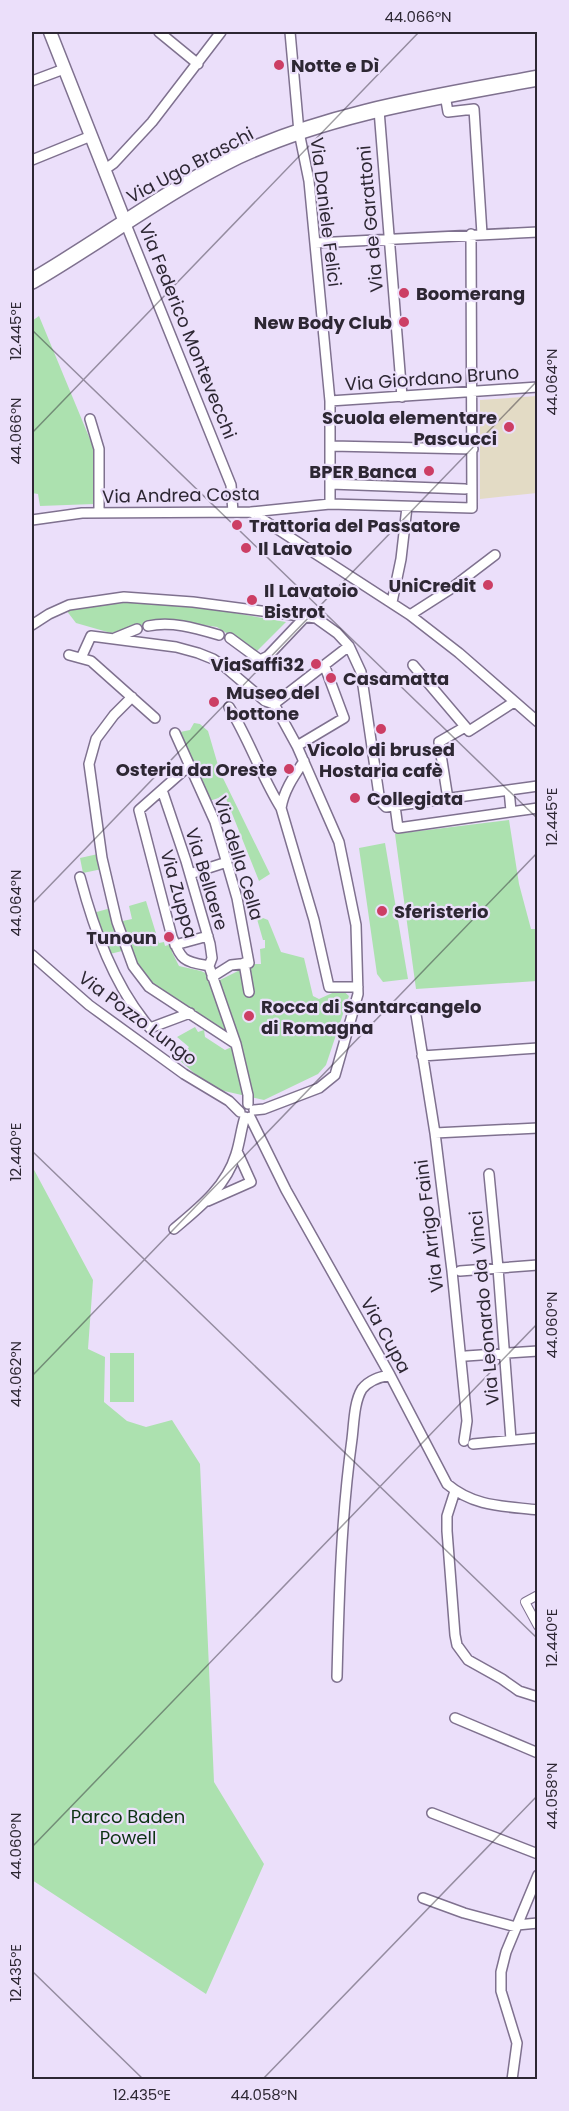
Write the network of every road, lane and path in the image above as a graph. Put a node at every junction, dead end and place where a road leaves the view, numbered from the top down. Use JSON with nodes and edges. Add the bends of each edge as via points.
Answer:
{"nodes":[{"id":1,"x":50,"y":32,"type":"edge"},
{"id":2,"x":159,"y":32,"type":"edge"},
{"id":3,"x":221,"y":32,"type":"edge"},
{"id":4,"x":290,"y":32,"type":"edge"},
{"id":5,"x":198,"y":64,"type":"junction"},
{"id":6,"x":64,"y":69,"type":"junction"},
{"id":7,"x":537,"y":78,"type":"edge"},
{"id":8,"x":32,"y":81,"type":"edge"},
{"id":9,"x":446,"y":95,"type":"junction"},
{"id":10,"x":378,"y":110,"type":"junction"},
{"id":11,"x":299,"y":132,"type":"junction"},
{"id":12,"x":91,"y":136,"type":"junction"},
{"id":13,"x":32,"y":160,"type":"edge"},
{"id":14,"x":104,"y":170,"type":"junction"},
{"id":15,"x":125,"y":222,"type":"junction"},
{"id":16,"x":537,"y":232,"type":"edge"},
{"id":17,"x":471,"y":234,"type":"junction"},
{"id":18,"x":482,"y":234,"type":"junction"},
{"id":19,"x":388,"y":239,"type":"junction"},
{"id":20,"x":315,"y":243,"type":"junction"},
{"id":21,"x":33,"y":281,"type":"edge"},
{"id":22,"x":537,"y":387,"type":"edge"},
{"id":23,"x":473,"y":392,"type":"junction"},
{"id":24,"x":402,"y":397,"type":"junction"},
{"id":25,"x":330,"y":401,"type":"junction"},
{"id":26,"x":90,"y":419,"type":"dead end"},
{"id":27,"x":331,"y":446,"type":"junction"},
{"id":28,"x":473,"y":449,"type":"junction"},
{"id":29,"x":332,"y":484,"type":"junction"},
{"id":30,"x":465,"y":489,"type":"dead end"},
{"id":31,"x":330,"y":504,"type":"junction"},
{"id":32,"x":407,"y":507,"type":"junction"},
{"id":33,"x":99,"y":512,"type":"junction"},
{"id":34,"x":233,"y":512,"type":"junction"},
{"id":35,"x":250,"y":512,"type":"junction"},
{"id":36,"x":32,"y":520,"type":"edge"},
{"id":37,"x":495,"y":555,"type":"dead end"},
{"id":38,"x":392,"y":602,"type":"junction"},
{"id":39,"x":410,"y":615,"type":"junction"},
{"id":40,"x":305,"y":617,"type":"junction"},
{"id":41,"x":32,"y":625,"type":"edge"},
{"id":42,"x":148,"y":626,"type":"dead end"},
{"id":43,"x":137,"y":629,"type":"dead end"},
{"id":44,"x":219,"y":634,"type":"dead end"},
{"id":45,"x":115,"y":638,"type":"junction"},
{"id":46,"x":230,"y":638,"type":"dead end"},
{"id":47,"x":349,"y":646,"type":"junction"},
{"id":48,"x":69,"y":655,"type":"dead end"},
{"id":49,"x":81,"y":658,"type":"junction"},
{"id":50,"x":413,"y":665,"type":"dead end"},
{"id":51,"x":325,"y":667,"type":"junction"},
{"id":52,"x":132,"y":697,"type":"junction"},
{"id":53,"x":514,"y":702,"type":"junction"},
{"id":54,"x":274,"y":704,"type":"junction"},
{"id":55,"x":229,"y":707,"type":"dead end"},
{"id":56,"x":155,"y":718,"type":"dead end"},
{"id":57,"x":537,"y":722,"type":"edge"},
{"id":58,"x":465,"y":727,"type":"junction"},
{"id":59,"x":176,"y":733,"type":"dead end"},
{"id":60,"x":297,"y":746,"type":"junction"},
{"id":61,"x":304,"y":761,"type":"junction"},
{"id":62,"x":190,"y":765,"type":"junction"},
{"id":63,"x":537,"y":786,"type":"edge"},
{"id":64,"x":162,"y":790,"type":"junction"},
{"id":65,"x":509,"y":790,"type":"junction"},
{"id":66,"x":448,"y":799,"type":"junction"},
{"id":67,"x":391,"y":807,"type":"junction"},
{"id":68,"x":282,"y":808,"type":"junction"},
{"id":69,"x":537,"y":808,"type":"edge"},
{"id":70,"x":511,"y":812,"type":"junction"},
{"id":71,"x":226,"y":862,"type":"junction"},
{"id":72,"x":190,"y":874,"type":"junction"},
{"id":73,"x":80,"y":877,"type":"dead end"},
{"id":74,"x":208,"y":936,"type":"junction"},
{"id":75,"x":175,"y":945,"type":"junction"},
{"id":76,"x":32,"y":955,"type":"edge"},
{"id":77,"x":246,"y":963,"type":"junction"},
{"id":78,"x":209,"y":966,"type":"junction"},
{"id":79,"x":212,"y":977,"type":"junction"},
{"id":80,"x":358,"y":987,"type":"junction"},
{"id":81,"x":249,"y":992,"type":"dead end"},
{"id":82,"x":415,"y":1008,"type":"dead end"},
{"id":83,"x":190,"y":1013,"type":"junction"},
{"id":84,"x":236,"y":1044,"type":"junction"},
{"id":85,"x":537,"y":1048,"type":"edge"},
{"id":86,"x":422,"y":1056,"type":"junction"},
{"id":87,"x":246,"y":1111,"type":"junction"},
{"id":88,"x":537,"y":1128,"type":"edge"},
{"id":89,"x":435,"y":1133,"type":"junction"},
{"id":90,"x":237,"y":1150,"type":"junction"},
{"id":91,"x":489,"y":1174,"type":"dead end"},
{"id":92,"x":208,"y":1201,"type":"junction"},
{"id":93,"x":174,"y":1229,"type":"dead end"},
{"id":94,"x":537,"y":1265,"type":"edge"},
{"id":95,"x":498,"y":1268,"type":"junction"},
{"id":96,"x":460,"y":1271,"type":"dead end"},
{"id":97,"x":537,"y":1351,"type":"edge"},
{"id":98,"x":505,"y":1353,"type":"junction"},
{"id":99,"x":466,"y":1356,"type":"dead end"},
{"id":100,"x":390,"y":1374,"type":"junction"},
{"id":101,"x":537,"y":1438,"type":"edge"},
{"id":102,"x":511,"y":1440,"type":"junction"},
{"id":103,"x":455,"y":1491,"type":"junction"},
{"id":104,"x":537,"y":1510,"type":"edge"},
{"id":105,"x":537,"y":1595,"type":"edge"},
{"id":106,"x":537,"y":1626,"type":"edge"},
{"id":107,"x":337,"y":1677,"type":"dead end"},
{"id":108,"x":537,"y":1697,"type":"edge"},
{"id":109,"x":455,"y":1718,"type":"dead end"},
{"id":110,"x":537,"y":1753,"type":"edge"},
{"id":111,"x":432,"y":1813,"type":"dead end"},
{"id":112,"x":537,"y":1854,"type":"edge"},
{"id":113,"x":537,"y":1875,"type":"edge"},
{"id":114,"x":423,"y":1898,"type":"dead end"},
{"id":115,"x":537,"y":1923,"type":"edge"},
{"id":116,"x":517,"y":1926,"type":"junction"},
{"id":117,"x":512,"y":2079,"type":"edge"}],
"edges":[{"from":1,"to":6,"type":"street","name":"Via Federico Montevecchi"},
{"from":2,"to":5,"type":"street"},
{"from":3,"to":5,"type":"street"},
{"from":4,"to":11,"type":"street","name":"Via Daniele Felici"},
{"from":5,"to":14,"type":"street","via":[[152,122]]},
{"from":6,"to":8,"type":"street"},
{"from":6,"to":12,"type":"street","name":"Via Federico Montevecchi"},
{"from":7,"to":9,"type":"main road","name":"Via Ugo Braschi"},
{"from":9,"to":10,"type":"main road","name":"Via Ugo Braschi"},
{"from":9,"to":18,"type":"street","via":[[448,111],[474,109]]},
{"from":10,"to":11,"type":"main road","name":"Via Ugo Braschi"},
{"from":10,"to":19,"type":"street","name":"Via de Garattoni"},
{"from":11,"to":15,"type":"main road","name":"Via Ugo Braschi","via":[[238,157]]},
{"from":11,"to":20,"type":"street","name":"Via Daniele Felici"},
{"from":12,"to":13,"type":"street"},
{"from":12,"to":14,"type":"street","name":"Via Federico Montevecchi"},
{"from":14,"to":15,"type":"street","name":"Via Federico Montevecchi"},
{"from":15,"to":21,"type":"main road","name":"Via Ugo Braschi"},
{"from":15,"to":34,"type":"street","name":"Via Federico Montevecchi","via":[[231,485]]},
{"from":16,"to":18,"type":"street"},
{"from":17,"to":18,"type":"street"},
{"from":17,"to":19,"type":"street"},
{"from":17,"to":23,"type":"street"},
{"from":19,"to":20,"type":"street"},
{"from":19,"to":24,"type":"street","name":"Via de Garattoni"},
{"from":20,"to":25,"type":"street","name":"Via Daniele Felici"},
{"from":22,"to":23,"type":"street","name":"Via Giordano Bruno"},
{"from":23,"to":24,"type":"street","name":"Via Giordano Bruno"},
{"from":23,"to":28,"type":"street"},
{"from":24,"to":25,"type":"street","name":"Via Giordano Bruno"},
{"from":25,"to":27,"type":"street","name":"Via Daniele Felici"},
{"from":26,"to":33,"type":"street","via":[[99,448]]},
{"from":27,"to":28,"type":"street"},
{"from":27,"to":29,"type":"street","name":"Via Daniele Felici"},
{"from":28,"to":32,"type":"street","name":"Via Andrea Costa","via":[[472,508]]},
{"from":29,"to":30,"type":"street"},
{"from":29,"to":31,"type":"street","name":"Via Daniele Felici"},
{"from":31,"to":32,"type":"street","name":"Via Andrea Costa"},
{"from":31,"to":35,"type":"street","name":"Via Andrea Costa"},
{"from":32,"to":38,"type":"street","via":[[402,559]]},
{"from":33,"to":34,"type":"street","name":"Via Andrea Costa"},
{"from":33,"to":36,"type":"street","name":"Via Andrea Costa"},
{"from":34,"to":35,"type":"street","name":"Via Andrea Costa"},
{"from":35,"to":38,"type":"street"},
{"from":37,"to":39,"type":"street"},
{"from":38,"to":39,"type":"street"},
{"from":39,"to":53,"type":"street"},
{"from":40,"to":41,"type":"street","via":[[124,597],[69,606]]},
{"from":40,"to":46,"type":"street","via":[[260,660]]},
{"from":40,"to":47,"type":"street","via":[[316,618]]},
{"from":42,"to":44,"type":"street","via":[[165,623]]},
{"from":43,"to":45,"type":"street"},
{"from":45,"to":49,"type":"street","via":[[91,636]]},
{"from":45,"to":54,"type":"street","via":[[177,647],[213,659]]},
{"from":47,"to":51,"type":"street"},
{"from":47,"to":67,"type":"street","via":[[363,681],[379,795],[382,803]]},
{"from":48,"to":49,"type":"street"},
{"from":49,"to":52,"type":"street","via":[[91,661]]},
{"from":50,"to":58,"type":"street"},
{"from":51,"to":54,"type":"street"},
{"from":51,"to":60,"type":"street","via":[[344,718]]},
{"from":52,"to":56,"type":"street"},
{"from":52,"to":83,"type":"street","via":[[96,739],[88,764],[102,858],[117,922],[133,966],[149,987]]},
{"from":53,"to":57,"type":"street"},
{"from":53,"to":58,"type":"street","via":[[469,731]]},
{"from":54,"to":60,"type":"street"},
{"from":55,"to":68,"type":"street"},
{"from":58,"to":66,"type":"street","via":[[439,742]]},
{"from":59,"to":62,"type":"street","name":"Via della Cella"},
{"from":60,"to":61,"type":"street"},
{"from":61,"to":68,"type":"street","via":[[283,797]]},
{"from":61,"to":80,"type":"street","via":[[339,842],[356,925]]},
{"from":62,"to":64,"type":"street"},
{"from":62,"to":71,"type":"street","name":"Via della Cella","via":[[215,822]]},
{"from":63,"to":65,"type":"street"},
{"from":64,"to":72,"type":"street","name":"Via Bellaere"},
{"from":64,"to":75,"type":"street","name":"Via Zuppa","via":[[139,810]]},
{"from":65,"to":66,"type":"street"},
{"from":65,"to":70,"type":"street"},
{"from":66,"to":67,"type":"street"},
{"from":67,"to":70,"type":"street","via":[[398,828]]},
{"from":68,"to":80,"type":"street","via":[[330,987]]},
{"from":69,"to":70,"type":"street"},
{"from":71,"to":72,"type":"street"},
{"from":71,"to":77,"type":"street","name":"Via della Cella","via":[[237,898]]},
{"from":72,"to":74,"type":"street","name":"Via Bellaere"},
{"from":73,"to":83,"type":"street","via":[[89,913],[135,1011],[150,1028]]},
{"from":74,"to":75,"type":"street"},
{"from":74,"to":78,"type":"street","name":"Via Bellaere","via":[[213,958]]},
{"from":75,"to":78,"type":"street","name":"Via Zuppa","via":[[188,962]]},
{"from":76,"to":87,"type":"street","name":"Via Pozzo Lungo","via":[[108,1019],[184,1074]]},
{"from":77,"to":79,"type":"street","via":[[231,965]]},
{"from":77,"to":81,"type":"street","name":"Via della Cella"},
{"from":78,"to":79,"type":"street","name":"Via Bellaere"},
{"from":79,"to":84,"type":"street","name":"Via Bellaere"},
{"from":80,"to":87,"type":"street","via":[[335,1075],[319,1088],[264,1109]]},
{"from":82,"to":86,"type":"street","name":"Via Arrigo Faini"},
{"from":83,"to":84,"type":"street"},
{"from":84,"to":87,"type":"street","name":"Via Bellaere","via":[[248,1095]]},
{"from":85,"to":86,"type":"street"},
{"from":86,"to":89,"type":"street","name":"Via Arrigo Faini"},
{"from":87,"to":90,"type":"street"},
{"from":87,"to":100,"type":"street","name":"Via Cupa"},
{"from":88,"to":89,"type":"street"},
{"from":89,"to":102,"type":"street","name":"Via Arrigo Faini","via":[[469,1443]]},
{"from":90,"to":92,"type":"street"},
{"from":90,"to":92,"type":"street","via":[[251,1182]]},
{"from":91,"to":95,"type":"street","name":"Via Leonardo da Vinci"},
{"from":92,"to":93,"type":"street"},
{"from":94,"to":95,"type":"street"},
{"from":95,"to":96,"type":"street"},
{"from":95,"to":98,"type":"street","name":"Via Leonardo da Vinci"},
{"from":97,"to":98,"type":"street"},
{"from":98,"to":99,"type":"street"},
{"from":98,"to":102,"type":"street","name":"Via Leonardo da Vinci"},
{"from":100,"to":103,"type":"street","name":"Via Cupa","via":[[447,1484]]},
{"from":100,"to":107,"type":"street","via":[[370,1382],[358,1398],[342,1533]]},
{"from":101,"to":102,"type":"street"},
{"from":103,"to":104,"type":"street","via":[[473,1501]]},
{"from":103,"to":108,"type":"street","via":[[447,1531],[458,1645],[468,1660],[519,1691]]},
{"from":105,"to":106,"type":"street","via":[[525,1602]]},
{"from":109,"to":110,"type":"street"},
{"from":111,"to":112,"type":"street"},
{"from":113,"to":116,"type":"street"},
{"from":114,"to":116,"type":"street"},
{"from":115,"to":116,"type":"street"},
{"from":116,"to":117,"type":"street","via":[[501,1972],[501,1991],[517,2043]]}]}
